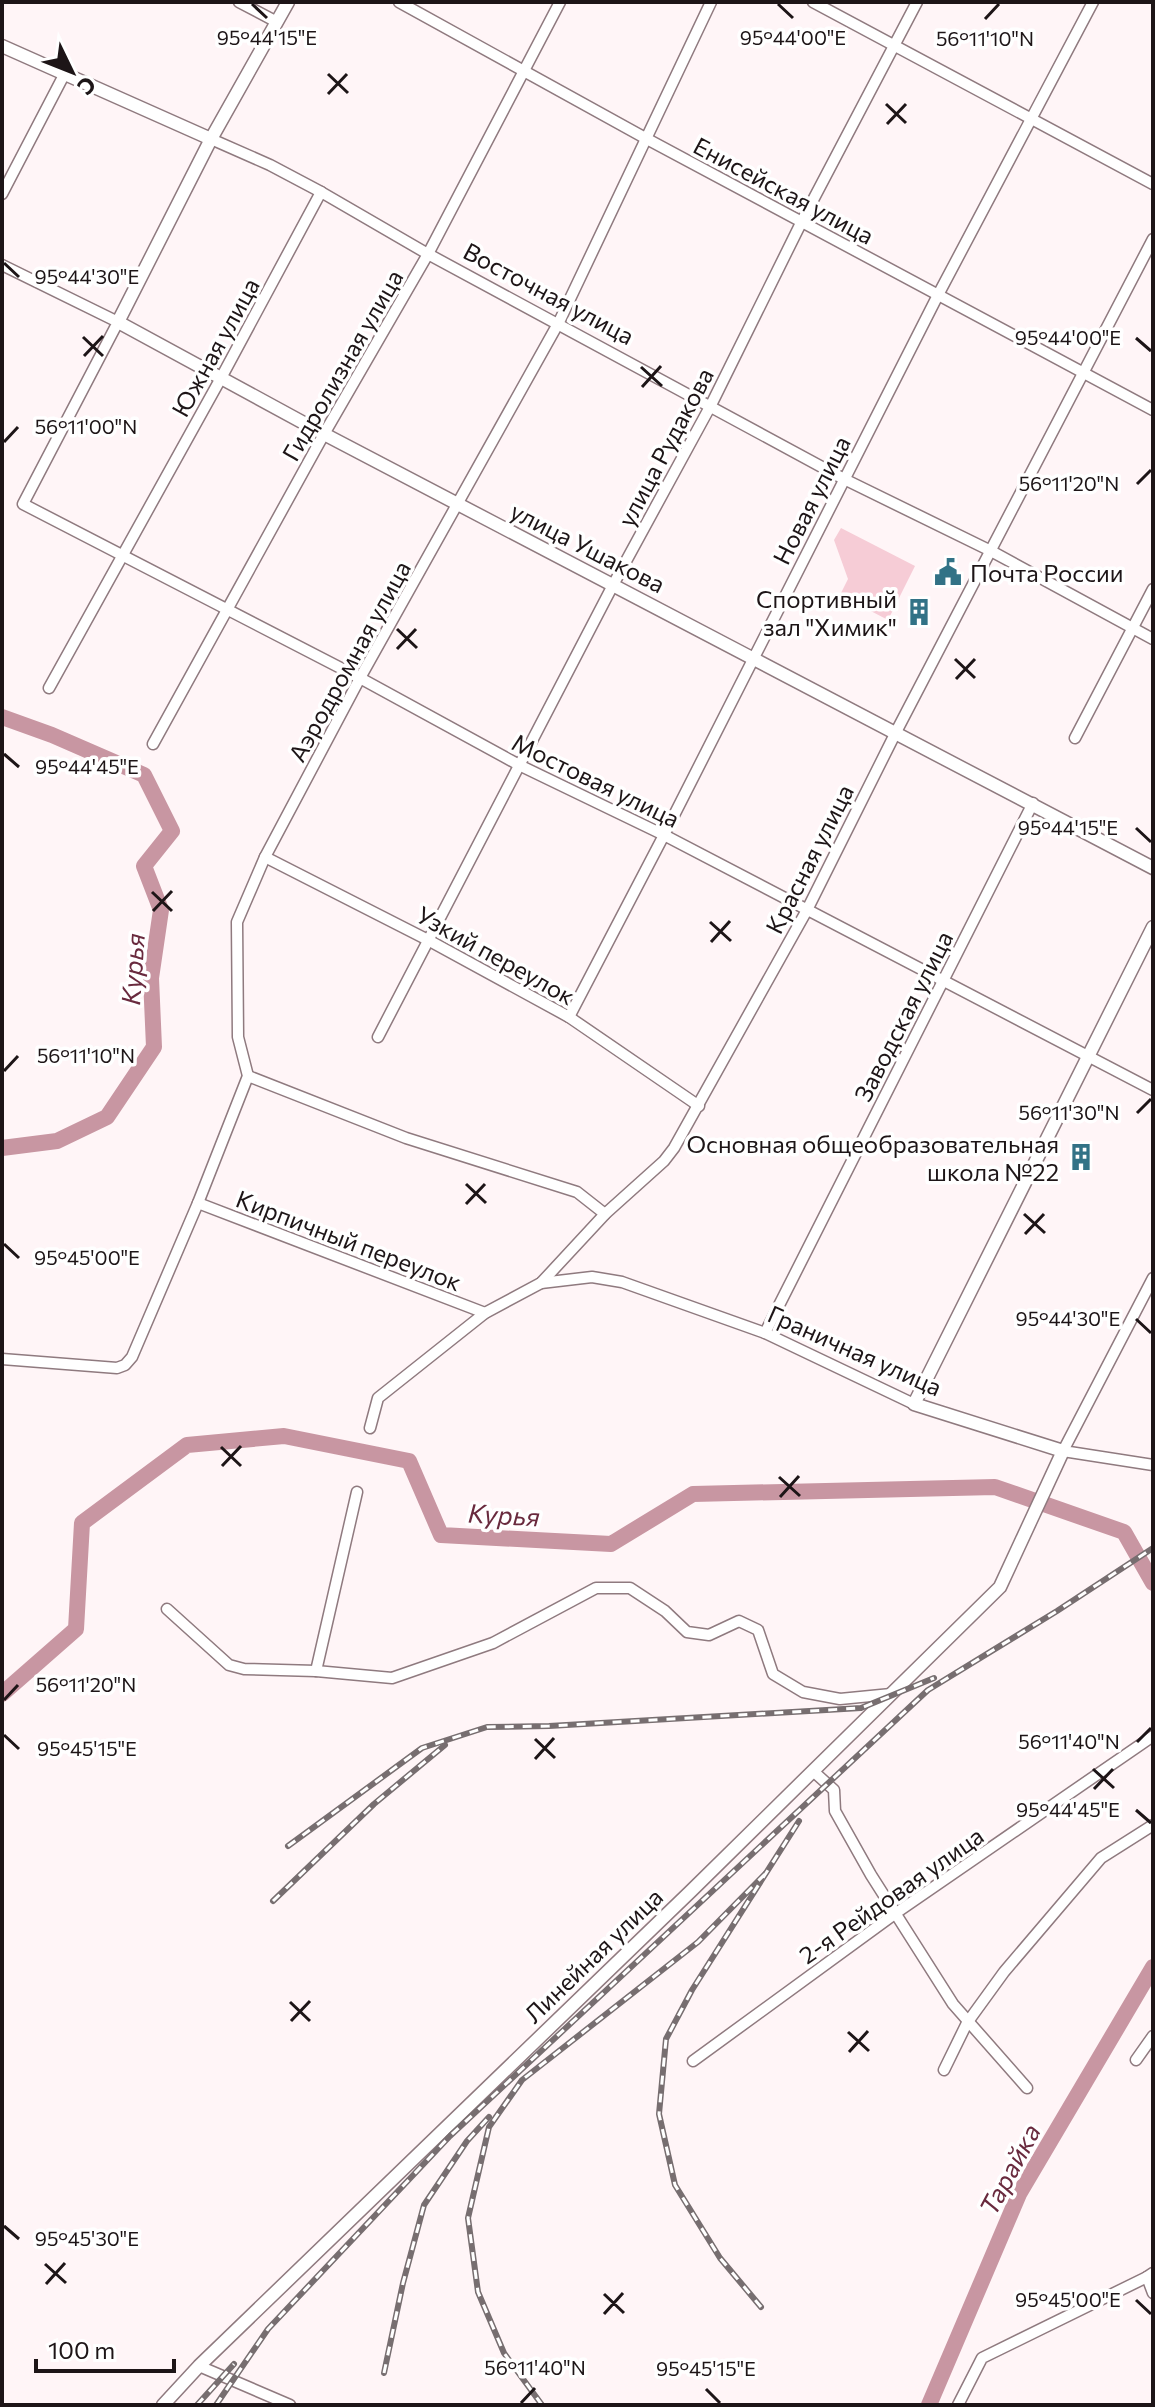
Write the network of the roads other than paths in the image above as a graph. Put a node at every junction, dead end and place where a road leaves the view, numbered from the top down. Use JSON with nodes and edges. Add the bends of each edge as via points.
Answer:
{"nodes":[{"id":1,"x":239,"y":2,"type":"edge"},
{"id":2,"x":288,"y":2,"type":"edge"},
{"id":3,"x":399,"y":2,"type":"edge"},
{"id":4,"x":560,"y":2,"type":"edge"},
{"id":5,"x":711,"y":2,"type":"edge"},
{"id":6,"x":813,"y":2,"type":"edge"},
{"id":7,"x":917,"y":2,"type":"edge"},
{"id":8,"x":1093,"y":2,"type":"edge"},
{"id":9,"x":277,"y":22,"type":"junction"},
{"id":10,"x":894,"y":45,"type":"junction"},
{"id":11,"x":2,"y":46,"type":"edge"},
{"id":12,"x":522,"y":71,"type":"junction"},
{"id":13,"x":65,"y":73,"type":"junction"},
{"id":14,"x":1031,"y":119,"type":"junction"},
{"id":15,"x":211,"y":139,"type":"junction"},
{"id":16,"x":647,"y":139,"type":"junction"},
{"id":17,"x":1153,"y":184,"type":"edge"},
{"id":18,"x":321,"y":192,"type":"junction"},
{"id":19,"x":2,"y":194,"type":"edge"},
{"id":20,"x":802,"y":221,"type":"junction"},
{"id":21,"x":1153,"y":239,"type":"edge"},
{"id":22,"x":428,"y":254,"type":"junction"},
{"id":23,"x":2,"y":265,"type":"edge"},
{"id":24,"x":938,"y":295,"type":"junction"},
{"id":25,"x":118,"y":322,"type":"junction"},
{"id":26,"x":559,"y":322,"type":"junction"},
{"id":27,"x":1084,"y":372,"type":"junction"},
{"id":28,"x":221,"y":378,"type":"junction"},
{"id":29,"x":711,"y":405,"type":"junction"},
{"id":30,"x":1153,"y":410,"type":"edge"},
{"id":31,"x":324,"y":434,"type":"junction"},
{"id":32,"x":844,"y":479,"type":"junction"},
{"id":33,"x":459,"y":505,"type":"junction"},
{"id":34,"x":991,"y":551,"type":"junction"},
{"id":35,"x":122,"y":555,"type":"junction"},
{"id":36,"x":613,"y":585,"type":"junction"},
{"id":37,"x":1153,"y":589,"type":"edge"},
{"id":38,"x":227,"y":609,"type":"junction"},
{"id":39,"x":1133,"y":628,"type":"junction"},
{"id":40,"x":1153,"y":639,"type":"edge"},
{"id":41,"x":754,"y":658,"type":"junction"},
{"id":42,"x":360,"y":678,"type":"junction"},
{"id":43,"x":49,"y":688,"type":"dead end"},
{"id":44,"x":896,"y":732,"type":"junction"},
{"id":45,"x":1075,"y":738,"type":"dead end"},
{"id":46,"x":153,"y":744,"type":"dead end"},
{"id":47,"x":521,"y":766,"type":"junction"},
{"id":48,"x":1033,"y":803,"type":"junction"},
{"id":49,"x":664,"y":835,"type":"junction"},
{"id":50,"x":265,"y":857,"type":"junction"},
{"id":51,"x":1153,"y":868,"type":"edge"},
{"id":52,"x":807,"y":910,"type":"junction"},
{"id":53,"x":1153,"y":927,"type":"edge"},
{"id":54,"x":428,"y":940,"type":"junction"},
{"id":55,"x":943,"y":981,"type":"junction"},
{"id":56,"x":569,"y":1017,"type":"junction"},
{"id":57,"x":378,"y":1037,"type":"dead end"},
{"id":58,"x":1088,"y":1056,"type":"junction"},
{"id":59,"x":248,"y":1076,"type":"junction"},
{"id":60,"x":1153,"y":1090,"type":"edge"},
{"id":61,"x":699,"y":1106,"type":"junction"},
{"id":62,"x":198,"y":1203,"type":"junction"},
{"id":63,"x":605,"y":1214,"type":"junction"},
{"id":64,"x":1153,"y":1278,"type":"edge"},
{"id":65,"x":541,"y":1283,"type":"junction"},
{"id":66,"x":485,"y":1313,"type":"junction"},
{"id":67,"x":765,"y":1333,"type":"junction"},
{"id":68,"x":2,"y":1359,"type":"edge"},
{"id":69,"x":914,"y":1404,"type":"junction"},
{"id":70,"x":370,"y":1428,"type":"dead end"},
{"id":71,"x":1063,"y":1451,"type":"junction"},
{"id":72,"x":1153,"y":1465,"type":"edge"},
{"id":73,"x":357,"y":1492,"type":"dead end"},
{"id":74,"x":167,"y":1609,"type":"dead end"},
{"id":75,"x":316,"y":1671,"type":"junction"},
{"id":76,"x":891,"y":1694,"type":"junction"},
{"id":77,"x":1153,"y":1736,"type":"edge"},
{"id":78,"x":813,"y":1771,"type":"junction"},
{"id":79,"x":1153,"y":1825,"type":"edge"},
{"id":80,"x":896,"y":1913,"type":"junction"},
{"id":81,"x":967,"y":2023,"type":"junction"},
{"id":82,"x":1153,"y":2036,"type":"edge"},
{"id":83,"x":1136,"y":2060,"type":"dead end"},
{"id":84,"x":693,"y":2061,"type":"dead end"},
{"id":85,"x":944,"y":2070,"type":"dead end"},
{"id":86,"x":1027,"y":2088,"type":"dead end"},
{"id":87,"x":1150,"y":2275,"type":"edge"},
{"id":88,"x":1153,"y":2293,"type":"edge"},
{"id":89,"x":199,"y":2366,"type":"junction"},
{"id":90,"x":163,"y":2405,"type":"edge"},
{"id":91,"x":290,"y":2405,"type":"edge"},
{"id":92,"x":958,"y":2405,"type":"edge"}],
"edges":[{"from":1,"to":9,"type":"street"},
{"from":2,"to":9,"type":"street"},
{"from":3,"to":12,"type":"street","name":"Енисейская улица"},
{"from":4,"to":12,"type":"street","name":"Гидролизная улица"},
{"from":5,"to":16,"type":"street","name":"Аэродромная улица"},
{"from":6,"to":10,"type":"street"},
{"from":7,"to":10,"type":"street","name":"улица Рудакова"},
{"from":8,"to":14,"type":"street","name":"Новая улица"},
{"from":9,"to":15,"type":"street"},
{"from":10,"to":14,"type":"street"},
{"from":10,"to":20,"type":"street","name":"улица Рудакова"},
{"from":11,"to":13,"type":"street","name":"Восточная улица"},
{"from":12,"to":16,"type":"street","name":"Енисейская улица"},
{"from":12,"to":22,"type":"street","name":"Гидролизная улица"},
{"from":13,"to":15,"type":"street","name":"Восточная улица"},
{"from":13,"to":19,"type":"street"},
{"from":14,"to":17,"type":"street"},
{"from":14,"to":24,"type":"street","name":"Новая улица"},
{"from":15,"to":18,"type":"street","name":"Восточная улица"},
{"from":15,"to":25,"type":"street"},
{"from":16,"to":20,"type":"street","name":"Енисейская улица"},
{"from":16,"to":26,"type":"street","name":"Аэродромная улица"},
{"from":18,"to":22,"type":"street","name":"Восточная улица"},
{"from":18,"to":28,"type":"street","name":"Южная улица"},
{"from":20,"to":24,"type":"street","name":"Енисейская улица"},
{"from":20,"to":29,"type":"street","name":"улица Рудакова"},
{"from":21,"to":27,"type":"street","name":"Красная улица"},
{"from":22,"to":26,"type":"street","name":"Восточная улица"},
{"from":22,"to":31,"type":"street","name":"Гидролизная улица"},
{"from":23,"to":25,"type":"street","name":"улица Ушакова"},
{"from":24,"to":27,"type":"street","name":"Енисейская улица"},
{"from":24,"to":32,"type":"street","name":"Новая улица"},
{"from":25,"to":28,"type":"street","name":"улица Ушакова"},
{"from":25,"to":35,"type":"street","name":"Мостовая улица","via":[[23,504]]},
{"from":26,"to":29,"type":"street","name":"Восточная улица"},
{"from":26,"to":33,"type":"street","name":"Аэродромная улица"},
{"from":27,"to":30,"type":"street","name":"Енисейская улица"},
{"from":27,"to":34,"type":"street","name":"Красная улица"},
{"from":28,"to":31,"type":"street","name":"улица Ушакова"},
{"from":28,"to":35,"type":"street","name":"Южная улица"},
{"from":29,"to":32,"type":"street","name":"Восточная улица"},
{"from":29,"to":36,"type":"street","name":"улица Рудакова"},
{"from":31,"to":33,"type":"street","name":"улица Ушакова"},
{"from":31,"to":38,"type":"street","name":"Гидролизная улица"},
{"from":32,"to":34,"type":"street","name":"Восточная улица"},
{"from":32,"to":41,"type":"street","name":"Новая улица"},
{"from":33,"to":36,"type":"street","name":"улица Ушакова"},
{"from":33,"to":42,"type":"street","name":"Аэродромная улица"},
{"from":34,"to":39,"type":"street","name":"Восточная улица"},
{"from":34,"to":44,"type":"street","name":"Красная улица"},
{"from":35,"to":38,"type":"street","name":"Мостовая улица"},
{"from":35,"to":43,"type":"street","name":"Южная улица"},
{"from":36,"to":41,"type":"street","name":"улица Ушакова"},
{"from":36,"to":47,"type":"street","name":"улица Рудакова"},
{"from":37,"to":39,"type":"street"},
{"from":38,"to":42,"type":"street","name":"Мостовая улица"},
{"from":38,"to":46,"type":"street","name":"Гидролизная улица"},
{"from":39,"to":40,"type":"street","name":"Восточная улица"},
{"from":39,"to":45,"type":"street"},
{"from":41,"to":44,"type":"street","name":"улица Ушакова"},
{"from":41,"to":49,"type":"street","name":"Новая улица"},
{"from":42,"to":47,"type":"street","name":"Мостовая улица"},
{"from":42,"to":50,"type":"street","name":"Аэродромная улица"},
{"from":44,"to":48,"type":"street","name":"улица Ушакова"},
{"from":44,"to":52,"type":"street","name":"Красная улица"},
{"from":47,"to":49,"type":"street","name":"Мостовая улица"},
{"from":47,"to":54,"type":"street","name":"улица Рудакова"},
{"from":48,"to":51,"type":"street","name":"улица Ушакова"},
{"from":48,"to":55,"type":"street","name":"Заводская улица"},
{"from":49,"to":52,"type":"street","name":"Мостовая улица"},
{"from":49,"to":56,"type":"street","name":"Новая улица"},
{"from":50,"to":54,"type":"street","name":"Узкий переулок"},
{"from":50,"to":59,"type":"street","name":"Аэродромная улица","via":[[237,922],[238,1037]]},
{"from":52,"to":55,"type":"street","name":"Мостовая улица"},
{"from":52,"to":61,"type":"street","name":"Красная улица"},
{"from":53,"to":58,"type":"street"},
{"from":54,"to":56,"type":"street","name":"Узкий переулок"},
{"from":54,"to":57,"type":"street","name":"улица Рудакова"},
{"from":55,"to":58,"type":"street","name":"Мостовая улица"},
{"from":55,"to":67,"type":"street","name":"Заводская улица"},
{"from":56,"to":61,"type":"street","name":"Узкий переулок"},
{"from":58,"to":60,"type":"street","name":"Мостовая улица"},
{"from":58,"to":69,"type":"street"},
{"from":59,"to":62,"type":"street"},
{"from":59,"to":63,"type":"street","via":[[406,1138],[577,1192]]},
{"from":61,"to":63,"type":"street","name":"Красная улица","via":[[664,1161]]},
{"from":62,"to":66,"type":"street","name":"Кирпичный переулок"},
{"from":62,"to":68,"type":"street","via":[[125,1365]]},
{"from":63,"to":65,"type":"street","name":"Красная улица"},
{"from":64,"to":71,"type":"street"},
{"from":65,"to":66,"type":"street","name":"Красная улица"},
{"from":65,"to":67,"type":"street","name":"Граничная улица","via":[[607,1278]]},
{"from":66,"to":70,"type":"street","name":"Красная улица","via":[[378,1398]]},
{"from":67,"to":69,"type":"street","name":"Граничная улица"},
{"from":69,"to":71,"type":"street","name":"Граничная улица"},
{"from":71,"to":72,"type":"street","name":"Граничная улица"},
{"from":71,"to":76,"type":"street","name":"Линейная улица","via":[[1000,1587]]},
{"from":73,"to":75,"type":"street"},
{"from":74,"to":75,"type":"street","via":[[229,1665]]},
{"from":75,"to":76,"type":"street","via":[[392,1678],[493,1643],[596,1588],[630,1588],[687,1632],[709,1635],[739,1621],[758,1630],[773,1674],[803,1692],[840,1699]]},
{"from":76,"to":78,"type":"street","name":"Линейная улица"},
{"from":77,"to":80,"type":"street","name":"2-я Рейдовая улица"},
{"from":78,"to":80,"type":"street","via":[[834,1790],[835,1811]]},
{"from":78,"to":89,"type":"street","name":"Линейная улица"},
{"from":79,"to":81,"type":"street","via":[[1101,1858]]},
{"from":80,"to":81,"type":"street"},
{"from":80,"to":84,"type":"street","name":"2-я Рейдовая улица"},
{"from":81,"to":85,"type":"street"},
{"from":81,"to":86,"type":"street"},
{"from":82,"to":83,"type":"street"},
{"from":87,"to":88,"type":"street"},
{"from":87,"to":92,"type":"street","via":[[982,2358]]},
{"from":89,"to":90,"type":"street","name":"Линейная улица"},
{"from":89,"to":91,"type":"street"}]}
